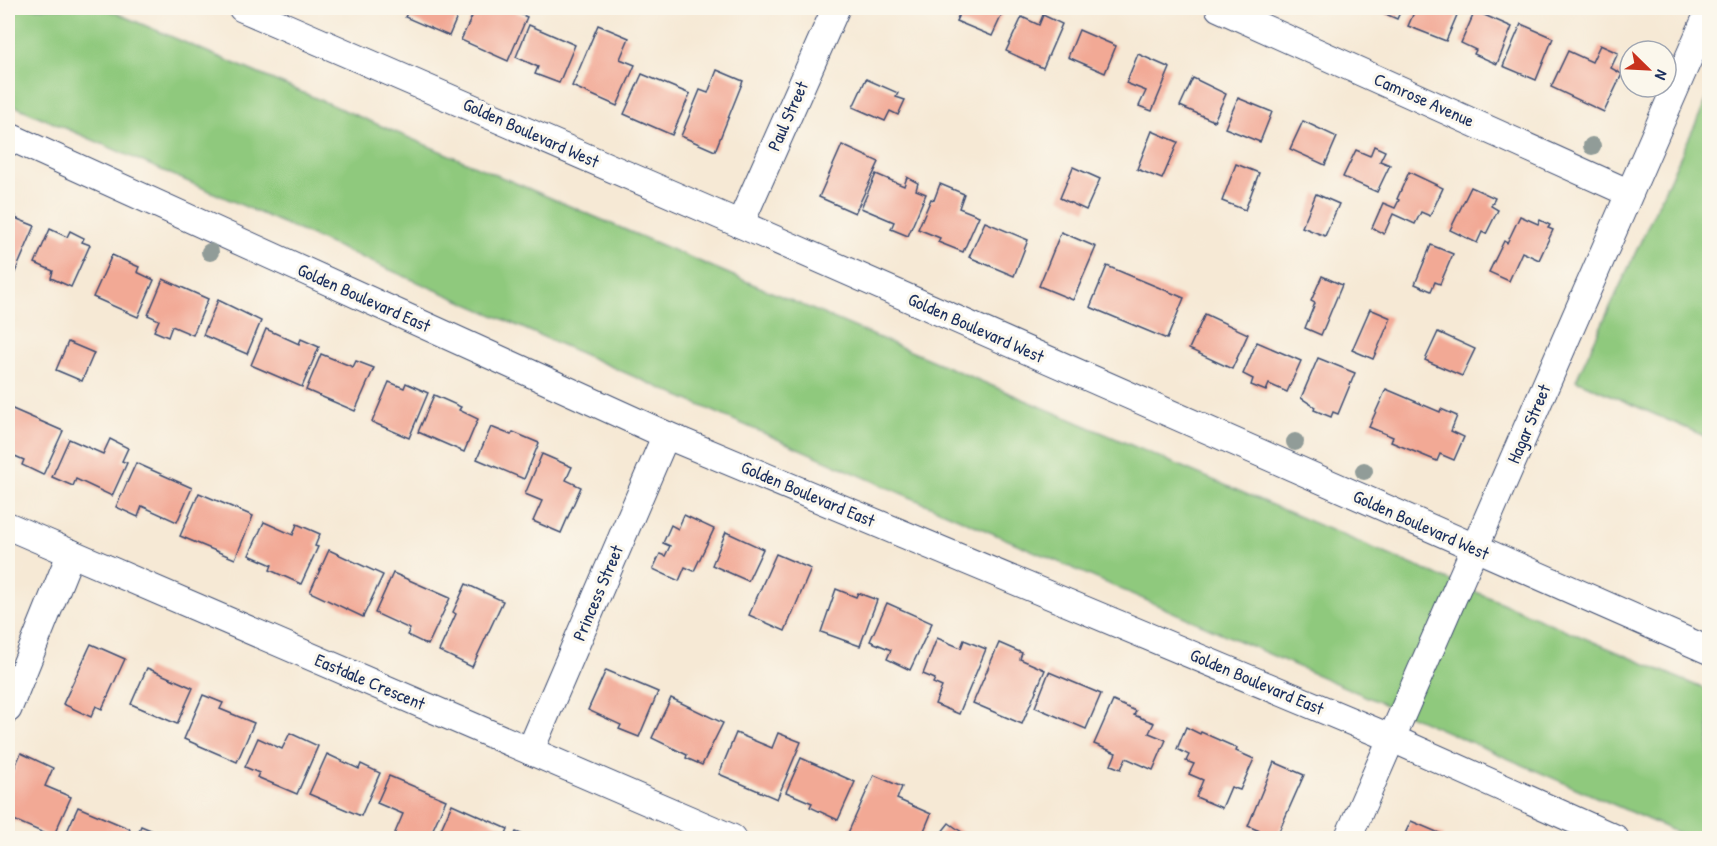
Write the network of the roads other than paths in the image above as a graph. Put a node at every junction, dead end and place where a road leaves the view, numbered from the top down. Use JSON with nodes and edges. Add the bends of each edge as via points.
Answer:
{"nodes":[{"id":1,"x":242,"y":8,"type":"edge"},
{"id":2,"x":836,"y":8,"type":"edge"},
{"id":3,"x":1219,"y":8,"type":"edge"},
{"id":4,"x":1710,"y":9,"type":"edge"},
{"id":5,"x":8,"y":136,"type":"edge"},
{"id":6,"x":1629,"y":194,"type":"junction"},
{"id":7,"x":740,"y":224,"type":"junction"},
{"id":8,"x":666,"y":435,"type":"junction"},
{"id":9,"x":8,"y":525,"type":"edge"},
{"id":10,"x":1474,"y":549,"type":"junction"},
{"id":11,"x":71,"y":553,"type":"junction"},
{"id":12,"x":1710,"y":651,"type":"edge"},
{"id":13,"x":8,"y":709,"type":"edge"},
{"id":14,"x":1391,"y":738,"type":"junction"},
{"id":15,"x":530,"y":751,"type":"junction"},
{"id":16,"x":732,"y":838,"type":"edge"},
{"id":17,"x":1348,"y":838,"type":"edge"},
{"id":18,"x":1615,"y":838,"type":"edge"}],
"edges":[{"from":1,"to":7,"type":"street","name":"Golden Boulevard West"},
{"from":2,"to":7,"type":"street","name":"Paul Street"},
{"from":3,"to":6,"type":"street","name":"Camrose Avenue"},
{"from":4,"to":6,"type":"street","name":"Hagar Street"},
{"from":5,"to":8,"type":"street","name":"Golden Boulevard East"},
{"from":6,"to":10,"type":"street","name":"Hagar Street"},
{"from":7,"to":10,"type":"street","name":"Golden Boulevard West"},
{"from":8,"to":14,"type":"street","name":"Golden Boulevard East"},
{"from":8,"to":15,"type":"street","name":"Princess Street"},
{"from":9,"to":11,"type":"street","name":"Eastdale Crescent"},
{"from":10,"to":12,"type":"street","name":"Golden Boulevard West"},
{"from":10,"to":14,"type":"street","name":"Hagar Street"},
{"from":11,"to":13,"type":"street"},
{"from":11,"to":15,"type":"street","name":"Eastdale Crescent"},
{"from":14,"to":17,"type":"street","name":"Hagar Street"},
{"from":14,"to":18,"type":"street","name":"Golden Boulevard East"},
{"from":15,"to":16,"type":"street","name":"Eastdale Crescent"}]}
